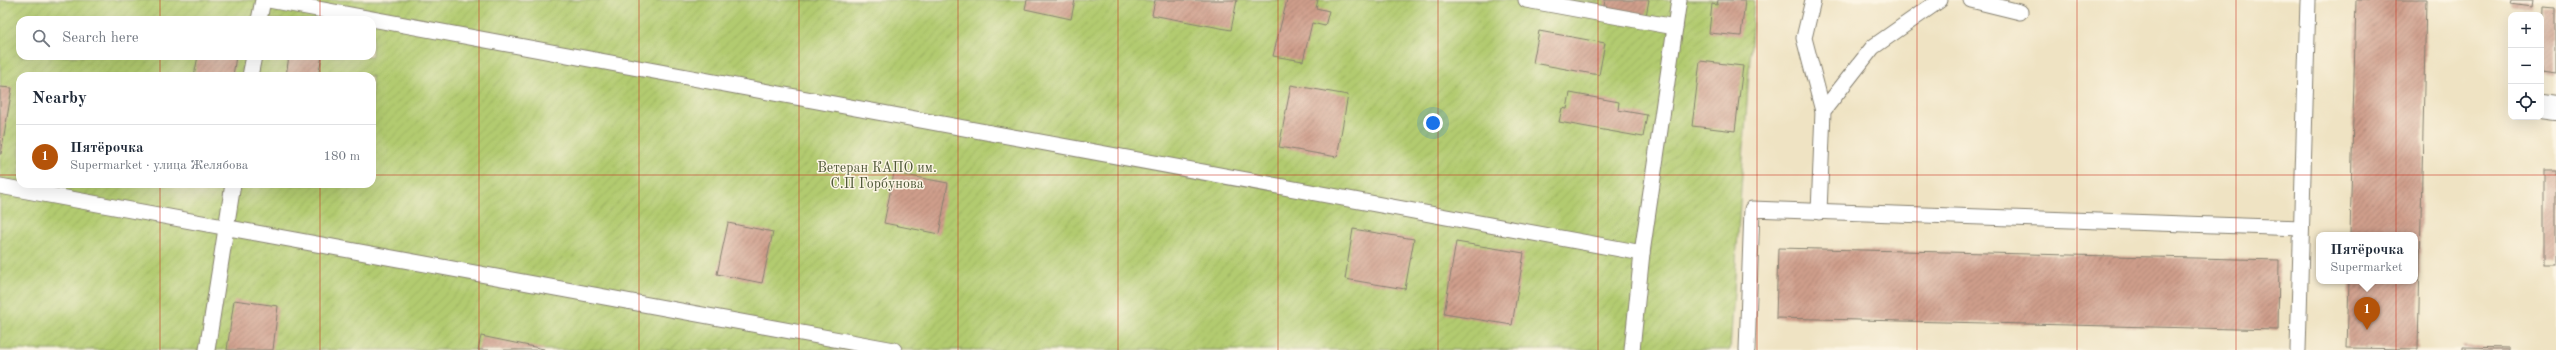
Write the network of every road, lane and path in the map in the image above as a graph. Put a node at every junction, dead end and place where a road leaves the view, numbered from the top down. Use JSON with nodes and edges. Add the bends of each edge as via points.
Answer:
{"nodes":[{"id":1,"x":263,"y":0,"type":"edge"},
{"id":2,"x":269,"y":0,"type":"edge"},
{"id":3,"x":1526,"y":0,"type":"edge"},
{"id":4,"x":1679,"y":0,"type":"edge"},
{"id":5,"x":1813,"y":0,"type":"edge"},
{"id":6,"x":1940,"y":0,"type":"edge"},
{"id":7,"x":1971,"y":0,"type":"edge"},
{"id":8,"x":2308,"y":0,"type":"edge"},
{"id":9,"x":2020,"y":12,"type":"dead end"},
{"id":10,"x":260,"y":16,"type":"edge"},
{"id":11,"x":356,"y":16,"type":"edge"},
{"id":12,"x":376,"y":20,"type":"edge"},
{"id":13,"x":1675,"y":27,"type":"junction"},
{"id":14,"x":253,"y":60,"type":"edge"},
{"id":15,"x":251,"y":72,"type":"edge"},
{"id":16,"x":2544,"y":106,"type":"edge"},
{"id":17,"x":2556,"y":108,"type":"edge"},
{"id":18,"x":1823,"y":111,"type":"junction"},
{"id":19,"x":0,"y":186,"type":"edge"},
{"id":20,"x":232,"y":188,"type":"edge"},
{"id":21,"x":1819,"y":212,"type":"junction"},
{"id":22,"x":226,"y":228,"type":"junction"},
{"id":23,"x":2301,"y":228,"type":"junction"},
{"id":24,"x":1642,"y":253,"type":"junction"},
{"id":25,"x":207,"y":350,"type":"edge"},
{"id":26,"x":894,"y":350,"type":"edge"},
{"id":27,"x":1632,"y":350,"type":"edge"},
{"id":28,"x":1747,"y":350,"type":"edge"},
{"id":29,"x":2298,"y":350,"type":"edge"}],
"edges":[{"from":1,"to":10,"type":"lane"},
{"from":2,"to":11,"type":"lane"},
{"from":3,"to":13,"type":"lane"},
{"from":4,"to":13,"type":"lane"},
{"from":5,"to":18,"type":"lane","via":[[1804,38]]},
{"from":6,"to":18,"type":"lane","via":[[1874,47]]},
{"from":7,"to":9,"type":"lane"},
{"from":8,"to":23,"type":"lane"},
{"from":12,"to":24,"type":"lane"},
{"from":13,"to":24,"type":"lane"},
{"from":14,"to":15,"type":"lane"},
{"from":16,"to":17,"type":"street"},
{"from":18,"to":21,"type":"lane"},
{"from":19,"to":22,"type":"lane"},
{"from":20,"to":22,"type":"lane"},
{"from":21,"to":23,"type":"lane"},
{"from":21,"to":28,"type":"lane","via":[[1752,209]]},
{"from":22,"to":25,"type":"lane"},
{"from":22,"to":26,"type":"lane"},
{"from":23,"to":29,"type":"lane"},
{"from":24,"to":27,"type":"lane"}]}
